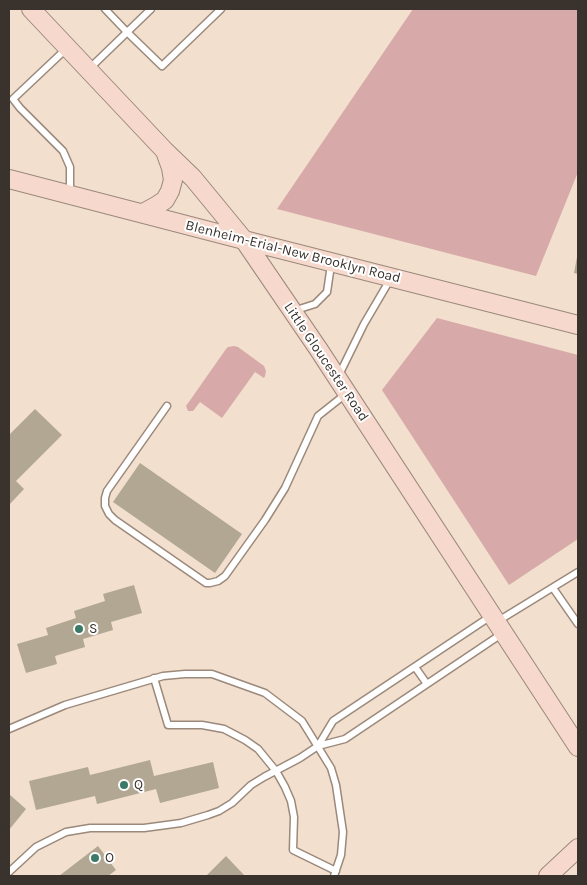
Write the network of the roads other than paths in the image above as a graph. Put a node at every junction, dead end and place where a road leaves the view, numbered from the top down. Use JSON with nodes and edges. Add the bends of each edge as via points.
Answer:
{"nodes":[{"id":1,"x":31,"y":9,"type":"edge"},
{"id":2,"x":105,"y":9,"type":"edge"},
{"id":3,"x":151,"y":9,"type":"edge"},
{"id":4,"x":221,"y":9,"type":"edge"},
{"id":5,"x":127,"y":32,"type":"junction"},
{"id":6,"x":68,"y":48,"type":"junction"},
{"id":7,"x":88,"y":70,"type":"junction"},
{"id":8,"x":11,"y":100,"type":"edge"},
{"id":9,"x":165,"y":151,"type":"junction"},
{"id":10,"x":9,"y":178,"type":"edge"},
{"id":11,"x":70,"y":194,"type":"junction"},
{"id":12,"x":143,"y":213,"type":"junction"},
{"id":13,"x":244,"y":240,"type":"junction"},
{"id":14,"x":331,"y":262,"type":"junction"},
{"id":15,"x":392,"y":278,"type":"junction"},
{"id":16,"x":292,"y":311,"type":"junction"},
{"id":17,"x":578,"y":325,"type":"edge"},
{"id":18,"x":342,"y":386,"type":"junction"},
{"id":19,"x":167,"y":406,"type":"dead end"},
{"id":20,"x":578,"y":572,"type":"edge"},
{"id":21,"x":553,"y":588,"type":"junction"},
{"id":22,"x":498,"y":623,"type":"junction"},
{"id":23,"x":578,"y":624,"type":"edge"},
{"id":24,"x":415,"y":667,"type":"junction"},
{"id":25,"x":154,"y":678,"type":"junction"},
{"id":26,"x":427,"y":684,"type":"junction"},
{"id":27,"x":9,"y":728,"type":"edge"},
{"id":28,"x":318,"y":746,"type":"junction"},
{"id":29,"x":578,"y":748,"type":"edge"},
{"id":30,"x":276,"y":771,"type":"junction"},
{"id":31,"x":578,"y":848,"type":"edge"},
{"id":32,"x":9,"y":872,"type":"edge"},
{"id":33,"x":335,"y":874,"type":"edge"},
{"id":34,"x":548,"y":876,"type":"edge"}],
"edges":[{"from":1,"to":6,"type":"street","name":"Little Gloucester Road"},
{"from":2,"to":5,"type":"lane"},
{"from":3,"to":5,"type":"lane"},
{"from":4,"to":5,"type":"lane","via":[[162,66]]},
{"from":5,"to":7,"type":"lane"},
{"from":6,"to":7,"type":"street","name":"Little Gloucester Road"},
{"from":6,"to":8,"type":"lane"},
{"from":7,"to":9,"type":"street","name":"Little Gloucester Road"},
{"from":8,"to":11,"type":"lane","via":[[62,151],[70,167]]},
{"from":9,"to":12,"type":"street","via":[[173,180],[170,191],[165,200]]},
{"from":9,"to":13,"type":"street","name":"Little Gloucester Road","via":[[193,178]]},
{"from":10,"to":11,"type":"street","name":"Blenheim-Erial-New Brooklyn Road"},
{"from":11,"to":12,"type":"street","name":"Blenheim-Erial-New Brooklyn Road"},
{"from":12,"to":13,"type":"street","name":"Blenheim-Erial-New Brooklyn Road"},
{"from":13,"to":14,"type":"street","name":"Blenheim-Erial-New Brooklyn Road"},
{"from":13,"to":16,"type":"street","name":"Little Gloucester Road"},
{"from":14,"to":15,"type":"street","name":"Blenheim-Erial-New Brooklyn Road"},
{"from":14,"to":16,"type":"lane","via":[[327,292],[315,304]]},
{"from":15,"to":17,"type":"street","name":"Blenheim-Erial-New Brooklyn Road"},
{"from":15,"to":18,"type":"lane","via":[[364,324]]},
{"from":16,"to":18,"type":"street","name":"Little Gloucester Road"},
{"from":18,"to":19,"type":"lane","via":[[318,416],[285,488],[265,520],[226,575],[212,583],[206,583],[115,520],[105,506],[107,491]]},
{"from":18,"to":22,"type":"street","name":"Little Gloucester Road"},
{"from":20,"to":21,"type":"lane"},
{"from":21,"to":22,"type":"lane"},
{"from":21,"to":23,"type":"lane"},
{"from":22,"to":24,"type":"lane"},
{"from":22,"to":26,"type":"lane"},
{"from":22,"to":29,"type":"street","name":"Little Gloucester Road"},
{"from":24,"to":26,"type":"lane"},
{"from":24,"to":28,"type":"lane","via":[[333,722]]},
{"from":25,"to":27,"type":"lane","via":[[65,705]]},
{"from":25,"to":28,"type":"lane","via":[[212,674],[264,693],[302,720]]},
{"from":25,"to":30,"type":"lane","via":[[168,725],[202,724],[224,729],[258,749]]},
{"from":26,"to":28,"type":"lane","via":[[345,739]]},
{"from":28,"to":30,"type":"lane"},
{"from":28,"to":33,"type":"lane","via":[[336,786],[343,832]]},
{"from":30,"to":32,"type":"lane","via":[[251,785],[219,811],[181,823],[66,832],[36,847]]},
{"from":30,"to":33,"type":"lane","via":[[291,801],[293,850]]},
{"from":31,"to":34,"type":"street"}]}
